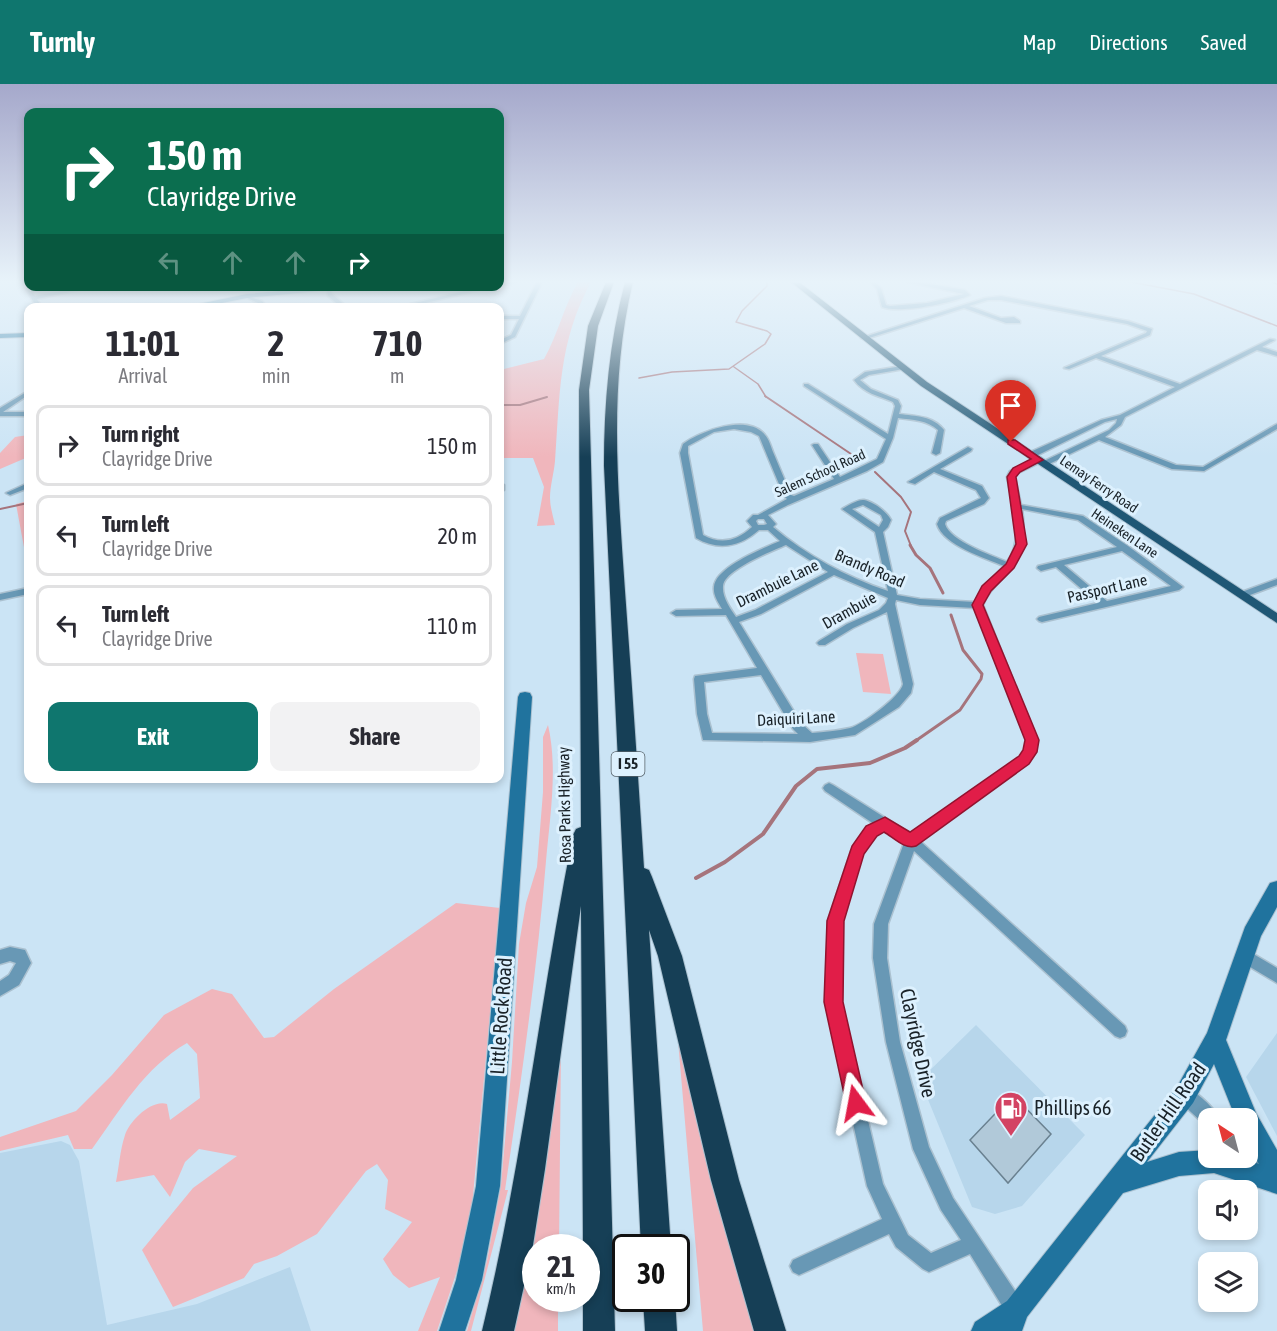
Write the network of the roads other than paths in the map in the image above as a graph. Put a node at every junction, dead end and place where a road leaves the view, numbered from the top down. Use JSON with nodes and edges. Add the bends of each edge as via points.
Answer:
{"nodes":[{"id":1,"x":591,"y":340,"type":"edge"},
{"id":2,"x":618,"y":340,"type":"edge"},
{"id":3,"x":867,"y":340,"type":"edge"},
{"id":4,"x":1133,"y":340,"type":"edge"},
{"id":5,"x":1272,"y":340,"type":"dead end"},
{"id":6,"x":1258,"y":348,"type":"junction"},
{"id":7,"x":1277,"y":354,"type":"edge"},
{"id":8,"x":1096,"y":356,"type":"junction"},
{"id":9,"x":902,"y":368,"type":"junction"},
{"id":10,"x":1067,"y":368,"type":"dead end"},
{"id":11,"x":806,"y":385,"type":"dead end"},
{"id":12,"x":1179,"y":386,"type":"junction"},
{"id":13,"x":24,"y":396,"type":"edge"},
{"id":14,"x":0,"y":412,"type":"edge"},
{"id":15,"x":24,"y":414,"type":"edge"},
{"id":16,"x":895,"y":416,"type":"junction"},
{"id":17,"x":1122,"y":416,"type":"junction"},
{"id":18,"x":1277,"y":426,"type":"edge"},
{"id":19,"x":1099,"y":437,"type":"junction"},
{"id":20,"x":890,"y":438,"type":"junction"},
{"id":21,"x":816,"y":445,"type":"dead end"},
{"id":22,"x":968,"y":449,"type":"dead end"},
{"id":23,"x":936,"y":453,"type":"dead end"},
{"id":24,"x":1038,"y":460,"type":"junction"},
{"id":25,"x":934,"y":469,"type":"junction"},
{"id":26,"x":838,"y":480,"type":"junction"},
{"id":27,"x":912,"y":482,"type":"dead end"},
{"id":28,"x":24,"y":487,"type":"edge"},
{"id":29,"x":10,"y":493,"type":"dead end"},
{"id":30,"x":792,"y":499,"type":"junction"},
{"id":31,"x":1016,"y":506,"type":"junction"},
{"id":32,"x":761,"y":516,"type":"junction"},
{"id":33,"x":757,"y":527,"type":"junction"},
{"id":34,"x":769,"y":527,"type":"junction"},
{"id":35,"x":879,"y":531,"type":"dead end"},
{"id":36,"x":787,"y":541,"type":"junction"},
{"id":37,"x":1125,"y":548,"type":"junction"},
{"id":38,"x":1057,"y":564,"type":"junction"},
{"id":39,"x":1010,"y":566,"type":"junction"},
{"id":40,"x":1041,"y":568,"type":"dead end"},
{"id":41,"x":834,"y":572,"type":"junction"},
{"id":42,"x":1277,"y":582,"type":"edge"},
{"id":43,"x":1179,"y":587,"type":"joint"},
{"id":44,"x":24,"y":592,"type":"edge"},
{"id":45,"x":1242,"y":595,"type":"junction"},
{"id":46,"x":0,"y":597,"type":"edge"},
{"id":47,"x":891,"y":600,"type":"junction"},
{"id":48,"x":1105,"y":604,"type":"junction"},
{"id":49,"x":978,"y":605,"type":"junction"},
{"id":50,"x":728,"y":612,"type":"junction"},
{"id":51,"x":676,"y":614,"type":"dead end"},
{"id":52,"x":1042,"y":619,"type":"dead end"},
{"id":53,"x":1277,"y":619,"type":"edge"},
{"id":54,"x":734,"y":621,"type":"junction"},
{"id":55,"x":822,"y":643,"type":"dead end"},
{"id":56,"x":764,"y":671,"type":"junction"},
{"id":57,"x":525,"y":697,"type":"dead end"},
{"id":58,"x":810,"y":738,"type":"junction"},
{"id":59,"x":830,"y":788,"type":"dead end"},
{"id":60,"x":590,"y":795,"type":"junction"},
{"id":61,"x":885,"y":824,"type":"junction"},
{"id":62,"x":911,"y":841,"type":"junction"},
{"id":63,"x":634,"y":860,"type":"junction"},
{"id":64,"x":1277,"y":889,"type":"edge"},
{"id":65,"x":1245,"y":956,"type":"junction"},
{"id":66,"x":0,"y":957,"type":"edge"},
{"id":67,"x":1277,"y":976,"type":"edge"},
{"id":68,"x":0,"y":989,"type":"edge"},
{"id":69,"x":1120,"y":1032,"type":"dead end"},
{"id":70,"x":1215,"y":1040,"type":"junction"},
{"id":71,"x":1185,"y":1095,"type":"junction"},
{"id":72,"x":1199,"y":1108,"type":"edge"},
{"id":73,"x":1243,"y":1108,"type":"edge"},
{"id":74,"x":1258,"y":1138,"type":"edge"},
{"id":75,"x":1258,"y":1162,"type":"edge"},
{"id":76,"x":1277,"y":1173,"type":"edge"},
{"id":77,"x":1277,"y":1180,"type":"edge"},
{"id":78,"x":1119,"y":1182,"type":"junction"},
{"id":79,"x":894,"y":1223,"type":"junction"},
{"id":80,"x":655,"y":1234,"type":"edge"},
{"id":81,"x":973,"y":1244,"type":"junction"},
{"id":82,"x":799,"y":1266,"type":"dead end"},
{"id":83,"x":660,"y":1312,"type":"edge"},
{"id":84,"x":1013,"y":1321,"type":"edge"},
{"id":85,"x":452,"y":1331,"type":"edge"},
{"id":86,"x":498,"y":1331,"type":"edge"},
{"id":87,"x":599,"y":1331,"type":"edge"},
{"id":88,"x":661,"y":1331,"type":"edge"},
{"id":89,"x":770,"y":1331,"type":"edge"},
{"id":90,"x":984,"y":1331,"type":"edge"}],
"edges":[{"from":1,"to":60,"type":"highway","name":"Rosa Parks Highway","number":"I 55","via":[[585,382]]},
{"from":2,"to":63,"type":"highway","number":"I 55","via":[[610,433]]},
{"from":3,"to":9,"type":"main road","name":"Lemay Ferry Road"},
{"from":4,"to":8,"type":"street"},
{"from":5,"to":6,"type":"street"},
{"from":6,"to":7,"type":"street"},
{"from":6,"to":12,"type":"street"},
{"from":8,"to":10,"type":"street"},
{"from":8,"to":12,"type":"street"},
{"from":9,"to":16,"type":"street","via":[[867,373],[857,380],[867,389],[896,401]]},
{"from":9,"to":24,"type":"main road","name":"Lemay Ferry Road"},
{"from":11,"to":20,"type":"street"},
{"from":12,"to":17,"type":"street"},
{"from":13,"to":14,"type":"street"},
{"from":14,"to":15,"type":"street"},
{"from":16,"to":20,"type":"street","name":"Salem School Road"},
{"from":16,"to":23,"type":"street","via":[[938,425],[941,430]]},
{"from":17,"to":19,"type":"street","via":[[1119,424]]},
{"from":17,"to":24,"type":"street","via":[[1103,421]]},
{"from":18,"to":19,"type":"street","via":[[1204,469],[1197,469],[1199,476],[1192,477],[1179,467]]},
{"from":19,"to":24,"type":"street"},
{"from":20,"to":26,"type":"street","name":"Salem School Road","via":[[879,460]]},
{"from":21,"to":26,"type":"street"},
{"from":22,"to":25,"type":"street"},
{"from":24,"to":31,"type":"street","via":[[1011,477]]},
{"from":24,"to":45,"type":"main road","name":"Lemay Ferry Road"},
{"from":25,"to":27,"type":"street"},
{"from":25,"to":39,"type":"street","via":[[979,488],[985,498],[943,520],[943,531],[961,544]]},
{"from":26,"to":30,"type":"street","name":"Salem School Road"},
{"from":28,"to":29,"type":"street"},
{"from":30,"to":32,"type":"street","name":"Salem School Road"},
{"from":30,"to":33,"type":"street","via":[[762,435],[756,431],[742,428],[709,432],[692,439],[685,445],[684,453],[699,536],[724,545]]},
{"from":31,"to":37,"type":"street","name":"Heineken Lane","via":[[1080,518]]},
{"from":31,"to":39,"type":"street","via":[[1021,544]]},
{"from":32,"to":33,"type":"street","via":[[752,519]]},
{"from":32,"to":34,"type":"street","name":"Brandy Road","via":[[771,520]]},
{"from":33,"to":34,"type":"street"},
{"from":34,"to":36,"type":"street","name":"Brandy Road"},
{"from":35,"to":47,"type":"street"},
{"from":36,"to":41,"type":"street","name":"Brandy Road"},
{"from":36,"to":50,"type":"street","via":[[722,577],[718,583],[720,598]]},
{"from":37,"to":38,"type":"street"},
{"from":37,"to":43,"type":"street","name":"Heineken Lane"},
{"from":38,"to":40,"type":"street"},
{"from":38,"to":48,"type":"street"},
{"from":39,"to":49,"type":"street","via":[[986,589]]},
{"from":41,"to":47,"type":"street","name":"Brandy Road"},
{"from":41,"to":54,"type":"street","name":"Drambuie Lane"},
{"from":42,"to":45,"type":"street"},
{"from":43,"to":48,"type":"street","name":"Passport Lane"},
{"from":44,"to":46,"type":"street"},
{"from":45,"to":53,"type":"main road","name":"Lemay Ferry Road"},
{"from":47,"to":49,"type":"street","name":"Brandy Road"},
{"from":47,"to":55,"type":"street","name":"Drambuie","via":[[882,612]]},
{"from":47,"to":58,"type":"street","name":"Daiquiri Lane","via":[[907,690],[895,704],[855,731]]},
{"from":48,"to":52,"type":"street","name":"Passport Lane"},
{"from":49,"to":62,"type":"street","via":[[1032,740],[1030,752]]},
{"from":50,"to":51,"type":"street"},
{"from":50,"to":54,"type":"street"},
{"from":54,"to":56,"type":"street"},
{"from":56,"to":58,"type":"street","via":[[797,726]]},
{"from":56,"to":58,"type":"street","name":"Daiquiri Lane","via":[[699,679],[707,737]]},
{"from":57,"to":85,"type":"main road","name":"Little Rock Road","via":[[488,1186],[469,1280]]},
{"from":59,"to":61,"type":"street"},
{"from":60,"to":86,"type":"highway","via":[[563,942],[518,1245]]},
{"from":60,"to":87,"type":"highway","name":"Rosa Parks Highway","number":"I 55"},
{"from":61,"to":62,"type":"street"},
{"from":61,"to":79,"type":"street","via":[[871,831],[857,851],[835,921],[833,1002],[875,1186]]},
{"from":62,"to":69,"type":"street"},
{"from":62,"to":81,"type":"street","name":"Clayridge Drive","via":[[881,924],[880,958],[888,1022],[921,1149],[946,1204]]},
{"from":63,"to":80,"type":"highway","number":"I 55"},
{"from":63,"to":89,"type":"highway","via":[[670,956],[725,1180]]},
{"from":64,"to":65,"type":"main road","name":"Butler Hill Road","via":[[1252,933]]},
{"from":65,"to":67,"type":"street"},
{"from":65,"to":70,"type":"main road","name":"Butler Hill Road"},
{"from":66,"to":68,"type":"street","via":[[20,955],[24,963],[14,980]]},
{"from":70,"to":71,"type":"main road","name":"Butler Hill Road"},
{"from":70,"to":73,"type":"main road"},
{"from":71,"to":72,"type":"street"},
{"from":71,"to":78,"type":"main road","name":"Butler Hill Road"},
{"from":74,"to":76,"type":"main road"},
{"from":75,"to":77,"type":"street"},
{"from":77,"to":78,"type":"main road","via":[[1232,1165],[1205,1161],[1179,1164]]},
{"from":78,"to":84,"type":"main road","name":"Butler Hill Road"},
{"from":79,"to":81,"type":"street","via":[[902,1240],[928,1263]]},
{"from":79,"to":82,"type":"street"},
{"from":81,"to":84,"type":"street","name":"Clayridge Drive"},
{"from":83,"to":88,"type":"highway"},
{"from":84,"to":90,"type":"main road","name":"Butler Hill Road"}]}
